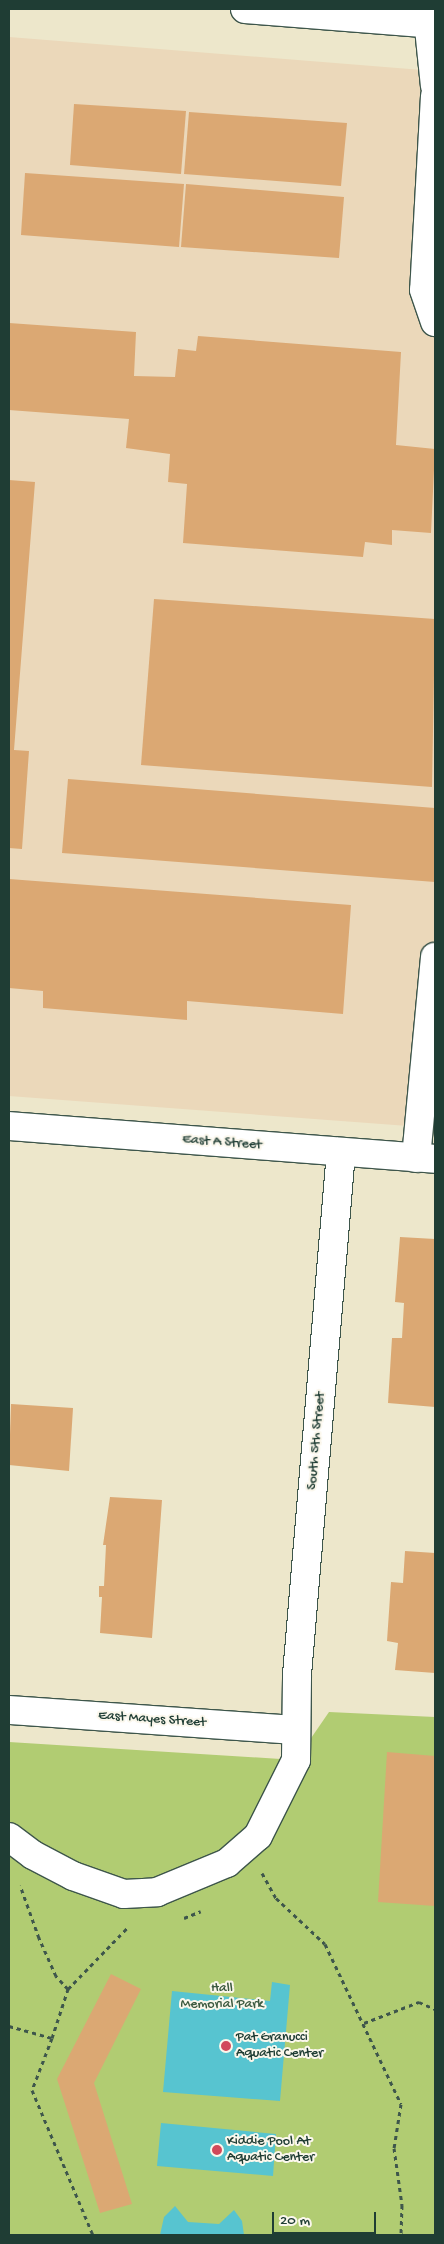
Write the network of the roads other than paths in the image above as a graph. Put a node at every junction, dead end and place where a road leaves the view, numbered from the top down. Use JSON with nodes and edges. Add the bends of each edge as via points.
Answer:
{"nodes":[{"id":1,"x":245,"y":9,"type":"edge"},
{"id":2,"x":430,"y":18,"type":"edge"},
{"id":3,"x":435,"y":86,"type":"edge"},
{"id":4,"x":435,"y":96,"type":"edge"},
{"id":5,"x":435,"y":322,"type":"edge"},
{"id":6,"x":435,"y":957,"type":"edge"},
{"id":7,"x":9,"y":1126,"type":"edge"},
{"id":8,"x":342,"y":1152,"type":"junction"},
{"id":9,"x":426,"y":1158,"type":"edge"},
{"id":10,"x":9,"y":1710,"type":"edge"},
{"id":11,"x":295,"y":1730,"type":"junction"},
{"id":12,"x":9,"y":1837,"type":"edge"}],
"edges":[{"from":1,"to":2,"type":"street"},
{"from":2,"to":3,"type":"street"},
{"from":4,"to":5,"type":"street","via":[[424,290]]},
{"from":6,"to":9,"type":"street"},
{"from":7,"to":8,"type":"street","name":"East A Street"},
{"from":8,"to":9,"type":"street","name":"East A Street"},
{"from":8,"to":11,"type":"street","name":"South 5th Street"},
{"from":10,"to":11,"type":"street","name":"East Mayes Street"},
{"from":11,"to":12,"type":"street","name":"South 5th Street","via":[[296,1760],[258,1836],[227,1863],[157,1892],[124,1894],[73,1876],[33,1855]]}]}
